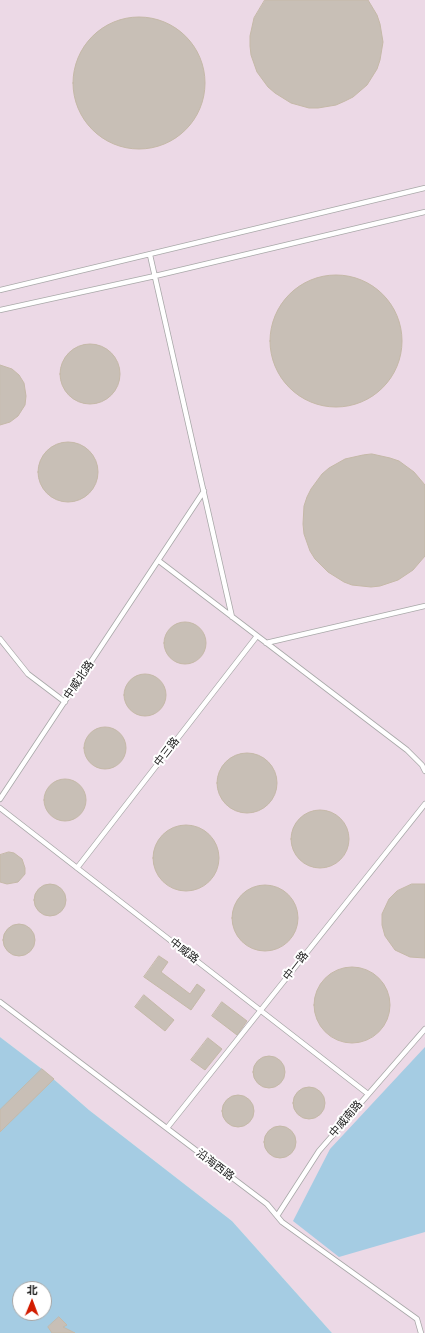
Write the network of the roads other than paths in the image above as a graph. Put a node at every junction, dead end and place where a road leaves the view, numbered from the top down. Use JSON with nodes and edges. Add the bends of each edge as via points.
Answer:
{"nodes":[{"id":1,"x":425,"y":188,"type":"edge"},
{"id":2,"x":425,"y":212,"type":"edge"},
{"id":3,"x":150,"y":255,"type":"junction"},
{"id":4,"x":155,"y":276,"type":"junction"},
{"id":5,"x":0,"y":290,"type":"edge"},
{"id":6,"x":0,"y":310,"type":"edge"},
{"id":7,"x":204,"y":491,"type":"junction"},
{"id":8,"x":159,"y":561,"type":"junction"},
{"id":9,"x":425,"y":606,"type":"edge"},
{"id":10,"x":232,"y":616,"type":"junction"},
{"id":11,"x":257,"y":636,"type":"junction"},
{"id":12,"x":0,"y":639,"type":"edge"},
{"id":13,"x":266,"y":643,"type":"junction"},
{"id":14,"x":65,"y":702,"type":"junction"},
{"id":15,"x":425,"y":772,"type":"edge"},
{"id":16,"x":0,"y":799,"type":"edge"},
{"id":17,"x":425,"y":804,"type":"edge"},
{"id":18,"x":0,"y":808,"type":"edge"},
{"id":19,"x":77,"y":868,"type":"junction"},
{"id":20,"x":0,"y":1002,"type":"edge"},
{"id":21,"x":261,"y":1011,"type":"junction"},
{"id":22,"x":425,"y":1029,"type":"edge"},
{"id":23,"x":368,"y":1094,"type":"junction"},
{"id":24,"x":167,"y":1128,"type":"junction"},
{"id":25,"x":277,"y":1216,"type":"junction"},
{"id":26,"x":421,"y":1333,"type":"edge"}],
"edges":[{"from":1,"to":3,"type":"lane"},
{"from":2,"to":4,"type":"lane"},
{"from":3,"to":4,"type":"lane"},
{"from":3,"to":5,"type":"lane"},
{"from":4,"to":6,"type":"lane"},
{"from":4,"to":7,"type":"lane"},
{"from":7,"to":8,"type":"lane","name":"中威北路"},
{"from":7,"to":10,"type":"lane"},
{"from":8,"to":10,"type":"lane"},
{"from":8,"to":14,"type":"lane","name":"中威北路"},
{"from":9,"to":13,"type":"lane"},
{"from":10,"to":11,"type":"lane"},
{"from":11,"to":13,"type":"lane"},
{"from":11,"to":19,"type":"lane","name":"中三路"},
{"from":12,"to":14,"type":"lane","via":[[28,674]]},
{"from":13,"to":15,"type":"lane","via":[[407,750],[422,765]]},
{"from":14,"to":16,"type":"lane","name":"中威北路"},
{"from":17,"to":21,"type":"lane","name":"中一路"},
{"from":18,"to":19,"type":"lane","name":"中威路"},
{"from":19,"to":21,"type":"lane","name":"中威路"},
{"from":20,"to":24,"type":"lane","name":"沿海西路"},
{"from":21,"to":23,"type":"lane","name":"中威路"},
{"from":21,"to":24,"type":"lane","name":"中一路"},
{"from":22,"to":23,"type":"lane","name":"中威南路"},
{"from":23,"to":25,"type":"lane","name":"中威南路","via":[[319,1151]]},
{"from":24,"to":25,"type":"lane","name":"沿海西路","via":[[267,1204]]},
{"from":25,"to":26,"type":"lane","name":"沿海西路","via":[[417,1319]]}]}
